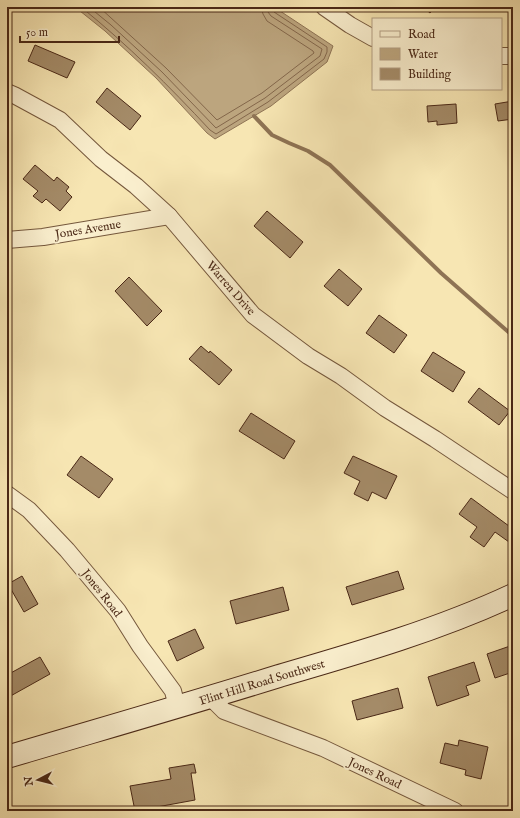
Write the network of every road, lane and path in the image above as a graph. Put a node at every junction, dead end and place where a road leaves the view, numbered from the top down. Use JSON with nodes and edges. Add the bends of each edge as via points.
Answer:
{"nodes":[{"id":1,"x":324,"y":7,"type":"edge"},
{"id":2,"x":372,"y":37,"type":"edge"},
{"id":3,"x":502,"y":56,"type":"edge"},
{"id":4,"x":513,"y":56,"type":"edge"},
{"id":5,"x":7,"y":92,"type":"edge"},
{"id":6,"x":169,"y":216,"type":"junction"},
{"id":7,"x":7,"y":240,"type":"edge"},
{"id":8,"x":513,"y":491,"type":"edge"},
{"id":9,"x":7,"y":494,"type":"edge"},
{"id":10,"x":513,"y":595,"type":"edge"},
{"id":11,"x":210,"y":697,"type":"junction"},
{"id":12,"x":177,"y":707,"type":"junction"},
{"id":13,"x":7,"y":757,"type":"edge"},
{"id":14,"x":455,"y":811,"type":"edge"}],
"edges":[{"from":1,"to":2,"type":"street"},
{"from":3,"to":4,"type":"street"},
{"from":5,"to":6,"type":"street","name":"Warren Drive","via":[[60,120],[101,159]]},
{"from":6,"to":7,"type":"street","name":"Jones Avenue"},
{"from":6,"to":8,"type":"street","name":"Warren Drive","via":[[253,315],[308,356]]},
{"from":9,"to":12,"type":"street","name":"Jones Road","via":[[29,510],[68,550],[118,611],[173,691]]},
{"from":10,"to":11,"type":"street","name":"Flint Hill Road Southwest","via":[[444,624]]},
{"from":11,"to":12,"type":"street","name":"Flint Hill Road Southwest"},
{"from":11,"to":14,"type":"street","name":"Jones Road","via":[[224,712],[323,748]]},
{"from":12,"to":13,"type":"street","name":"Flint Hill Road Southwest"}]}
